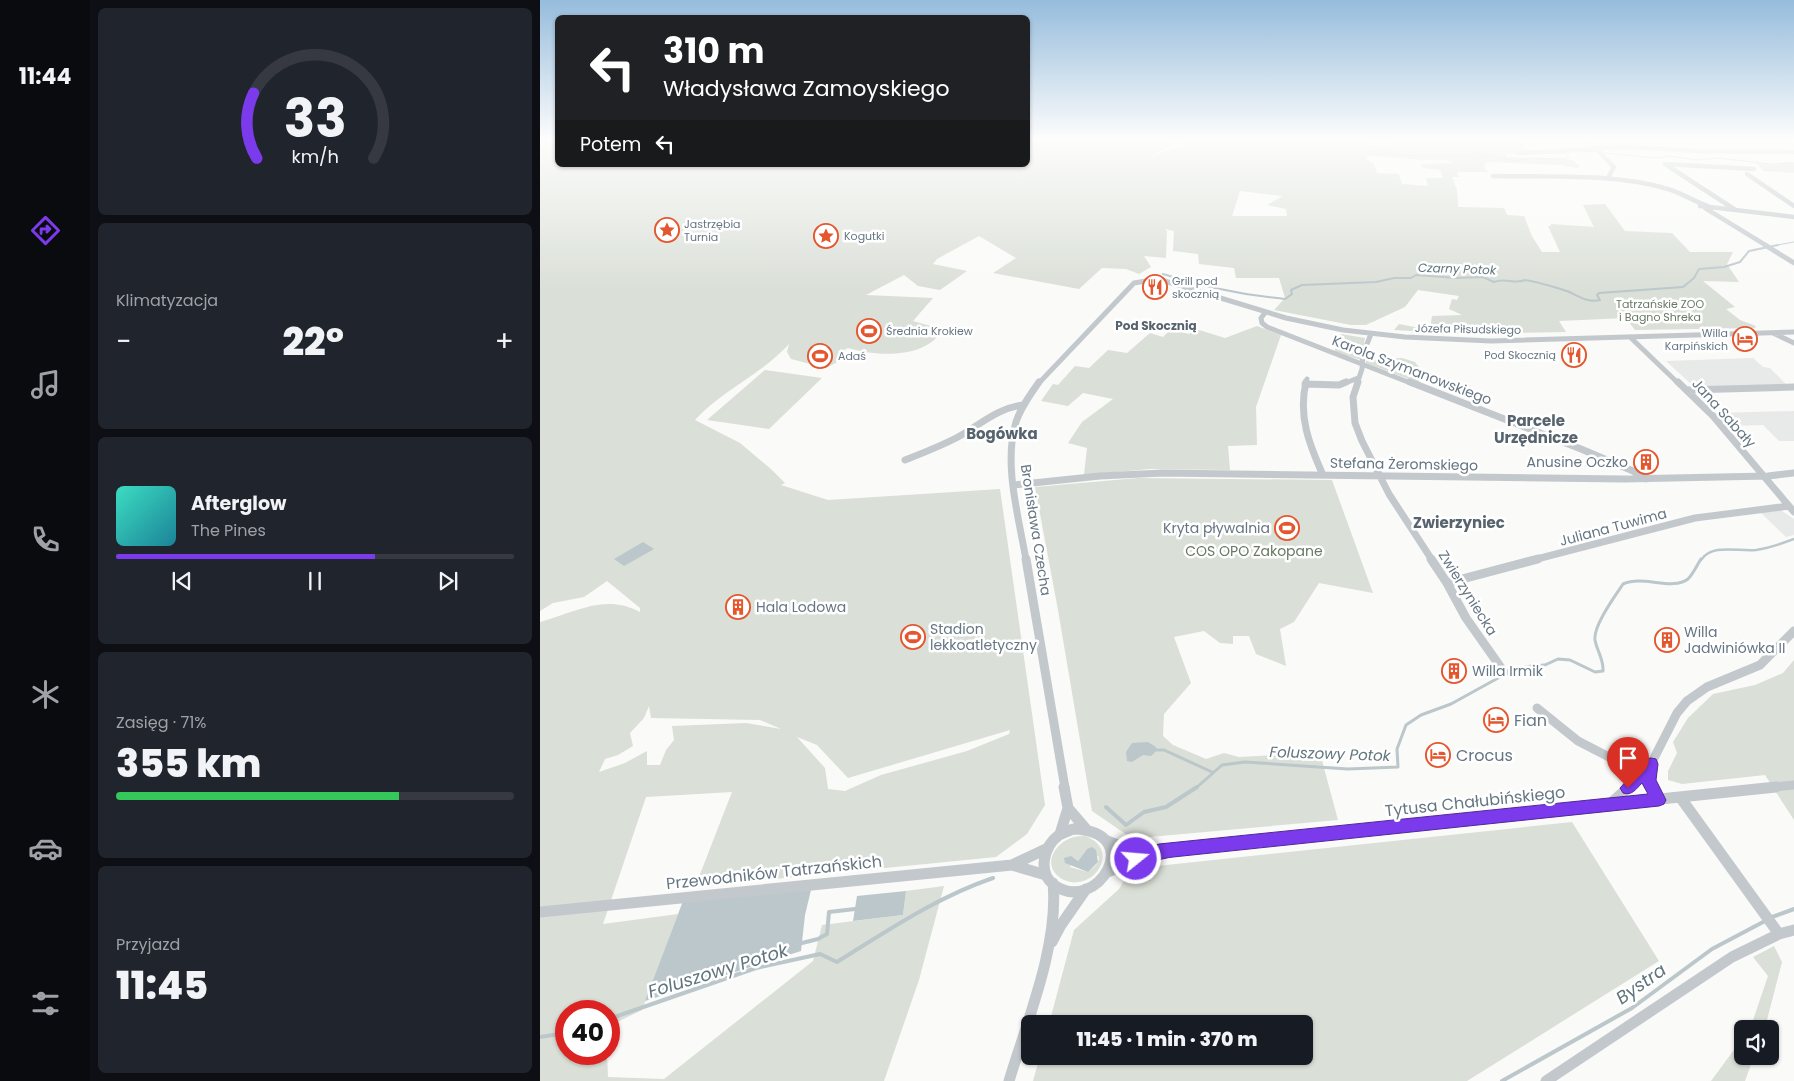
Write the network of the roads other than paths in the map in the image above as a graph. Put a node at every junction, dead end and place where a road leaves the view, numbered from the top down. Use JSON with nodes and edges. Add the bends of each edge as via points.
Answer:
{"nodes":[{"id":1,"x":1670,"y":189,"type":"edge"},
{"id":2,"x":1704,"y":189,"type":"edge"},
{"id":3,"x":1770,"y":189,"type":"edge"},
{"id":4,"x":1706,"y":206,"type":"junction"},
{"id":5,"x":1794,"y":206,"type":"edge"},
{"id":6,"x":1734,"y":209,"type":"junction"},
{"id":7,"x":1794,"y":217,"type":"edge"},
{"id":8,"x":1794,"y":263,"type":"edge"},
{"id":9,"x":1149,"y":279,"type":"joint"},
{"id":10,"x":1265,"y":313,"type":"junction"},
{"id":11,"x":1772,"y":332,"type":"junction"},
{"id":12,"x":1794,"y":332,"type":"edge"},
{"id":13,"x":1370,"y":334,"type":"junction"},
{"id":14,"x":1630,"y":337,"type":"junction"},
{"id":15,"x":1794,"y":343,"type":"edge"},
{"id":16,"x":1362,"y":364,"type":"junction"},
{"id":17,"x":1358,"y":378,"type":"junction"},
{"id":18,"x":1794,"y":386,"type":"edge"},
{"id":19,"x":1687,"y":390,"type":"junction"},
{"id":20,"x":1023,"y":405,"type":"junction"},
{"id":21,"x":905,"y":460,"type":"dead end"},
{"id":22,"x":1794,"y":473,"type":"edge"},
{"id":23,"x":1323,"y":475,"type":"junction"},
{"id":24,"x":1764,"y":476,"type":"junction"},
{"id":25,"x":1380,"y":477,"type":"junction"},
{"id":26,"x":1646,"y":479,"type":"junction"},
{"id":27,"x":1014,"y":485,"type":"junction"},
{"id":28,"x":1791,"y":509,"type":"edge"},
{"id":29,"x":1446,"y":583,"type":"junction"},
{"id":30,"x":1794,"y":631,"type":"edge"},
{"id":31,"x":1504,"y":672,"type":"dead end"},
{"id":32,"x":1537,"y":708,"type":"dead end"},
{"id":33,"x":1651,"y":764,"type":"junction"},
{"id":34,"x":1642,"y":774,"type":"junction"},
{"id":35,"x":1794,"y":785,"type":"edge"},
{"id":36,"x":1680,"y":797,"type":"junction"},
{"id":37,"x":1659,"y":800,"type":"junction"},
{"id":38,"x":1610,"y":804,"type":"junction"},
{"id":39,"x":1068,"y":808,"type":"junction"},
{"id":40,"x":1086,"y":829,"type":"junction"},
{"id":41,"x":1060,"y":834,"type":"junction"},
{"id":42,"x":1106,"y":841,"type":"junction"},
{"id":43,"x":1046,"y":849,"type":"junction"},
{"id":44,"x":1159,"y":852,"type":"junction"},
{"id":45,"x":1012,"y":865,"type":"junction"},
{"id":46,"x":1108,"y":872,"type":"junction"},
{"id":47,"x":1050,"y":879,"type":"junction"},
{"id":48,"x":1086,"y":889,"type":"junction"},
{"id":49,"x":540,"y":912,"type":"edge"},
{"id":50,"x":1794,"y":930,"type":"edge"},
{"id":51,"x":1776,"y":931,"type":"junction"},
{"id":52,"x":1048,"y":951,"type":"junction"},
{"id":53,"x":1009,"y":1081,"type":"edge"},
{"id":54,"x":1546,"y":1081,"type":"edge"}],
"edges":[{"from":1,"to":4,"type":"street"},
{"from":2,"to":6,"type":"street"},
{"from":3,"to":5,"type":"street"},
{"from":4,"to":6,"type":"street"},
{"from":4,"to":8,"type":"street"},
{"from":6,"to":7,"type":"street"},
{"from":9,"to":10,"type":"street","name":"Józefa Piłsudskiego"},
{"from":9,"to":20,"type":"street","name":"Bronisława Czecha","via":[[1130,287],[1043,377]]},
{"from":10,"to":13,"type":"street","name":"Józefa Piłsudskiego"},
{"from":10,"to":16,"type":"street","name":"Karola Szymanowskiego","via":[[1262,323],[1268,327]]},
{"from":11,"to":12,"type":"street","name":"Józefa Piłsudskiego"},
{"from":11,"to":14,"type":"street","name":"Józefa Piłsudskiego"},
{"from":11,"to":15,"type":"street"},
{"from":13,"to":14,"type":"street","name":"Józefa Piłsudskiego","via":[[1474,341]]},
{"from":13,"to":16,"type":"street","name":"Zwierzyniecka"},
{"from":14,"to":19,"type":"street","name":"Jana Sabały"},
{"from":16,"to":17,"type":"street","name":"Zwierzyniecka"},
{"from":16,"to":26,"type":"street","name":"Karola Szymanowskiego","via":[[1581,449]]},
{"from":17,"to":23,"type":"street","via":[[1340,385],[1306,381],[1301,413],[1307,438]]},
{"from":17,"to":25,"type":"street","name":"Zwierzyniecka","via":[[1353,397],[1354,423]]},
{"from":18,"to":19,"type":"street"},
{"from":19,"to":24,"type":"street","name":"Jana Sabały"},
{"from":20,"to":21,"type":"street","via":[[1000,410],[958,437]]},
{"from":20,"to":27,"type":"street","name":"Bronisława Czecha","via":[[1011,445]]},
{"from":22,"to":24,"type":"street","name":"Stefana Żeromskiego"},
{"from":23,"to":25,"type":"street","name":"Stefana Żeromskiego"},
{"from":23,"to":27,"type":"street","name":"Stefana Żeromskiego","via":[[1128,474]]},
{"from":24,"to":26,"type":"street","name":"Stefana Żeromskiego"},
{"from":24,"to":28,"type":"street","name":"Jana Sabały"},
{"from":25,"to":26,"type":"street","name":"Stefana Żeromskiego"},
{"from":25,"to":29,"type":"street","name":"Zwierzyniecka"},
{"from":27,"to":39,"type":"street","name":"Bronisława Czecha"},
{"from":28,"to":29,"type":"street","name":"Juliana Tuwima","via":[[1695,518]]},
{"from":29,"to":31,"type":"street","name":"Zwierzyniecka","via":[[1473,630]]},
{"from":30,"to":33,"type":"street","via":[[1760,665],[1707,687],[1690,698],[1677,713]]},
{"from":32,"to":34,"type":"street","via":[[1578,741]]},
{"from":33,"to":34,"type":"street"},
{"from":33,"to":37,"type":"street","via":[[1648,780]]},
{"from":34,"to":38,"type":"street"},
{"from":35,"to":36,"type":"street","name":"Tytusa Chałubińskiego"},
{"from":36,"to":37,"type":"street","name":"Tytusa Chałubińskiego"},
{"from":36,"to":51,"type":"street"},
{"from":37,"to":38,"type":"street","name":"Tytusa Chałubińskiego"},
{"from":38,"to":44,"type":"street","name":"Tytusa Chałubińskiego"},
{"from":39,"to":40,"type":"street"},
{"from":39,"to":41,"type":"street","name":"Bronisława Czecha"},
{"from":40,"to":41,"type":"street","via":[[1076,828]]},
{"from":40,"to":42,"type":"street","via":[[1098,833]]},
{"from":41,"to":43,"type":"street"},
{"from":42,"to":44,"type":"street","name":"Tytusa Chałubińskiego"},
{"from":42,"to":46,"type":"street","via":[[1112,857]]},
{"from":43,"to":45,"type":"street"},
{"from":43,"to":47,"type":"street","via":[[1043,862]]},
{"from":44,"to":46,"type":"street","name":"Tytusa Chałubińskiego"},
{"from":45,"to":47,"type":"street"},
{"from":45,"to":49,"type":"street","name":"Przewodników Tatrzańskich"},
{"from":46,"to":48,"type":"street"},
{"from":47,"to":48,"type":"street","via":[[1068,890]]},
{"from":47,"to":52,"type":"street","via":[[1055,905]]},
{"from":48,"to":52,"type":"street","via":[[1061,925]]},
{"from":50,"to":51,"type":"street"},
{"from":51,"to":54,"type":"street","via":[[1709,971]]},
{"from":52,"to":53,"type":"street"}]}
